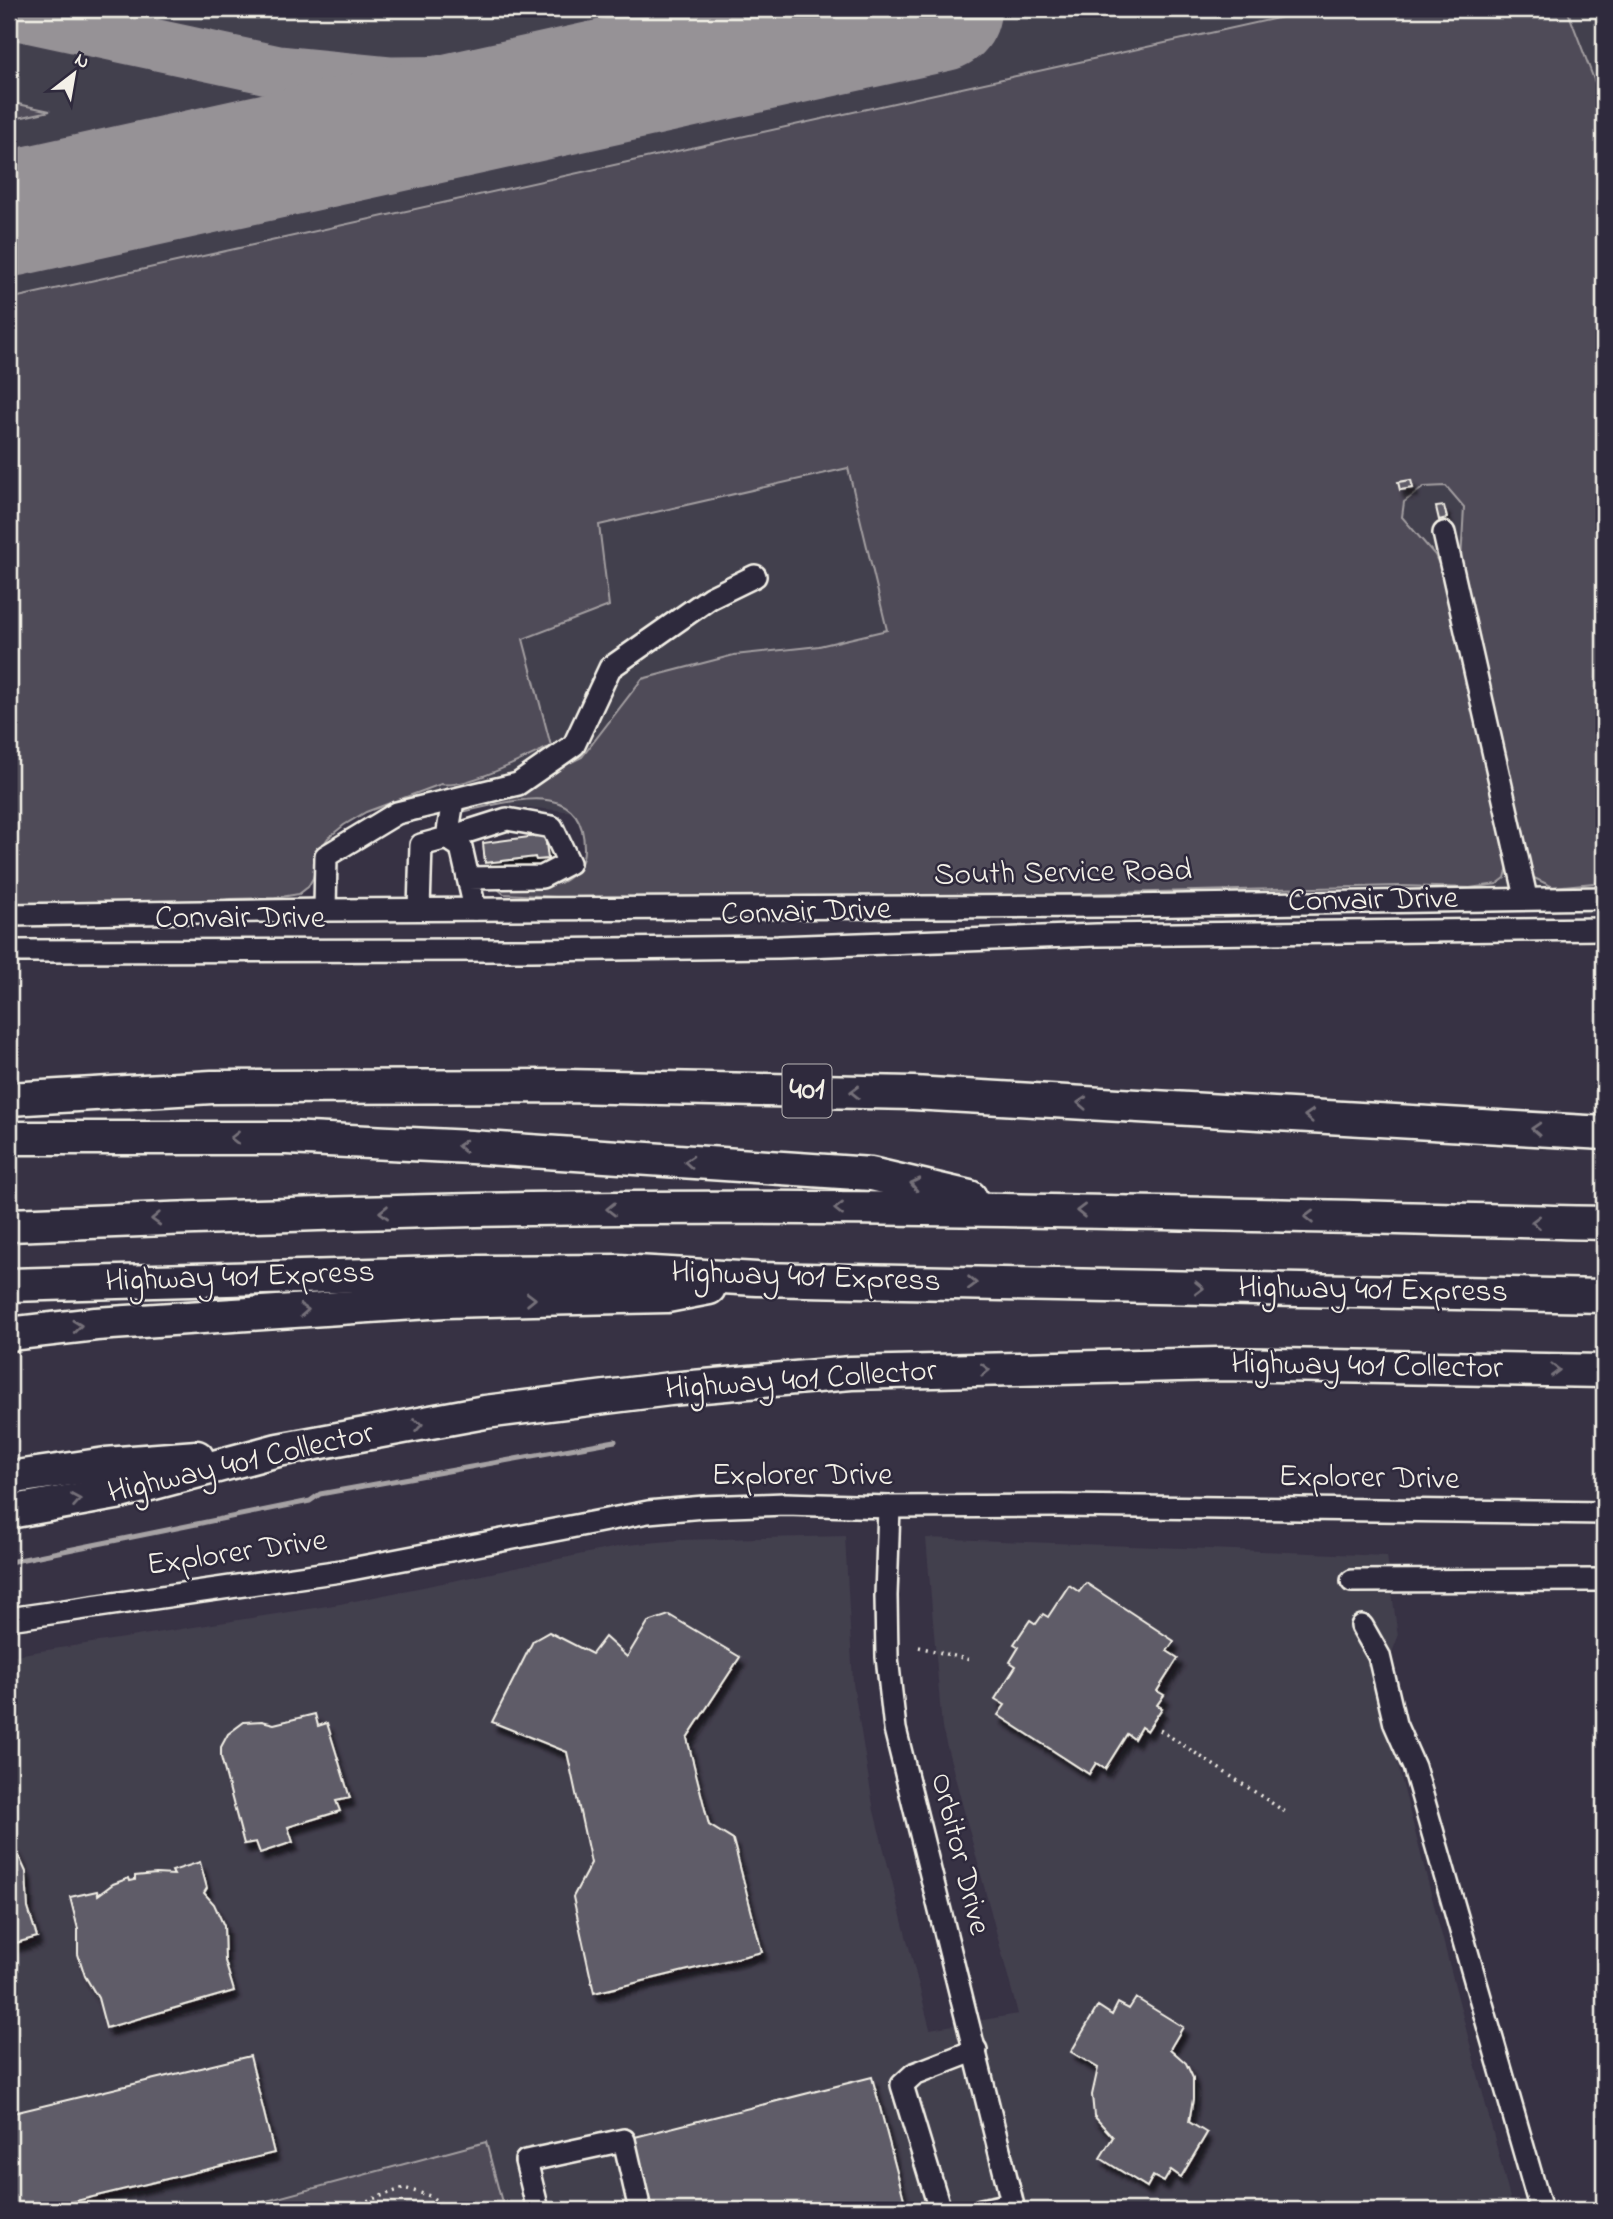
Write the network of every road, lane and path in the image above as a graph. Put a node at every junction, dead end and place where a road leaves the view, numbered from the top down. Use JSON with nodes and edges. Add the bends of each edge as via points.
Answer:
{"nodes":[{"id":1,"x":1444,"y":533,"type":"dead end"},
{"id":2,"x":755,"y":576,"type":"dead end"},
{"id":3,"x":453,"y":800,"type":"junction"},
{"id":4,"x":447,"y":838,"type":"junction"},
{"id":5,"x":468,"y":878,"type":"junction"},
{"id":6,"x":1526,"y":897,"type":"junction"},
{"id":7,"x":1604,"y":898,"type":"edge"},
{"id":8,"x":419,"y":909,"type":"junction"},
{"id":9,"x":475,"y":909,"type":"junction"},
{"id":10,"x":325,"y":910,"type":"junction"},
{"id":11,"x":9,"y":915,"type":"edge"},
{"id":12,"x":1604,"y":929,"type":"edge"},
{"id":13,"x":9,"y":951,"type":"edge"},
{"id":14,"x":9,"y":1099,"type":"edge"},
{"id":15,"x":1604,"y":1133,"type":"edge"},
{"id":16,"x":9,"y":1138,"type":"edge"},
{"id":17,"x":1030,"y":1210,"type":"junction"},
{"id":18,"x":1604,"y":1223,"type":"edge"},
{"id":19,"x":9,"y":1225,"type":"edge"},
{"id":20,"x":757,"y":1279,"type":"junction"},
{"id":21,"x":9,"y":1284,"type":"edge"},
{"id":22,"x":1604,"y":1296,"type":"edge"},
{"id":23,"x":9,"y":1334,"type":"edge"},
{"id":24,"x":1604,"y":1371,"type":"edge"},
{"id":25,"x":278,"y":1450,"type":"junction"},
{"id":26,"x":9,"y":1478,"type":"edge"},
{"id":27,"x":889,"y":1507,"type":"junction"},
{"id":28,"x":9,"y":1512,"type":"edge"},
{"id":29,"x":1604,"y":1513,"type":"edge"},
{"id":30,"x":1604,"y":1580,"type":"edge"},
{"id":31,"x":1352,"y":1581,"type":"dead end"},
{"id":32,"x":9,"y":1619,"type":"edge"},
{"id":33,"x":1362,"y":1626,"type":"dead end"},
{"id":34,"x":919,"y":1647,"type":"dead end"},
{"id":35,"x":971,"y":1660,"type":"dead end"},
{"id":36,"x":1160,"y":1730,"type":"dead end"},
{"id":37,"x":1287,"y":1813,"type":"dead end"},
{"id":38,"x":976,"y":2050,"type":"junction"},
{"id":39,"x":1013,"y":2207,"type":"edge"},
{"id":40,"x":341,"y":2210,"type":"edge"},
{"id":41,"x":450,"y":2210,"type":"edge"},
{"id":42,"x":538,"y":2210,"type":"edge"},
{"id":43,"x":640,"y":2210,"type":"edge"},
{"id":44,"x":940,"y":2210,"type":"edge"},
{"id":45,"x":981,"y":2210,"type":"edge"},
{"id":46,"x":1541,"y":2210,"type":"edge"}],
"edges":[{"from":1,"to":6,"type":"street"},
{"from":2,"to":3,"type":"street","via":[[710,598],[610,668],[574,745],[518,784]]},
{"from":3,"to":4,"type":"street"},
{"from":3,"to":10,"type":"street","via":[[397,814],[326,856]]},
{"from":4,"to":5,"type":"street","via":[[461,847]]},
{"from":4,"to":5,"type":"street","via":[[507,819],[552,827],[569,863],[542,877]]},
{"from":4,"to":8,"type":"street","via":[[421,845]]},
{"from":5,"to":9,"type":"street"},
{"from":6,"to":7,"type":"street","name":"South Service Road"},
{"from":6,"to":9,"type":"street","name":"South Service Road","via":[[1109,906]]},
{"from":8,"to":9,"type":"street","name":"South Service Road"},
{"from":8,"to":10,"type":"street","name":"South Service Road"},
{"from":10,"to":11,"type":"street","name":"South Service Road"},
{"from":12,"to":13,"type":"street","name":"Convair Drive","via":[[1097,935],[778,947]]},
{"from":15,"to":14,"type":"highway","number":"401","one_way":true,"via":[[900,1093],[563,1086],[212,1087]]},
{"from":17,"to":16,"type":"highway","one_way":true,"via":[[871,1174],[287,1138]]},
{"from":18,"to":17,"type":"highway","name":"Highway 401 Express","one_way":true},
{"from":17,"to":19,"type":"highway","name":"Highway 401 Express","one_way":true,"via":[[532,1209]]},
{"from":20,"to":21,"type":"highway","name":"Highway 401 Express","via":[[590,1271]]},
{"from":20,"to":22,"type":"highway","name":"Highway 401 Express","one_way":true},
{"from":23,"to":20,"type":"highway","one_way":true,"via":[[444,1301],[667,1296]]},
{"from":25,"to":24,"type":"highway","name":"Highway 401 Collector","one_way":true,"via":[[485,1412],[851,1373],[1219,1364]]},
{"from":25,"to":26,"type":"highway","via":[[106,1464]]},
{"from":28,"to":25,"type":"highway","name":"Highway 401 Collector","one_way":true,"via":[[116,1493]]},
{"from":27,"to":29,"type":"street","name":"Explorer Drive"},
{"from":27,"to":32,"type":"street","name":"Explorer Drive","via":[[785,1504],[648,1512],[341,1571]]},
{"from":27,"to":38,"type":"street","name":"Orbitor Drive","via":[[887,1657],[895,1729]]},
{"from":30,"to":31,"type":"street"},
{"from":33,"to":46,"type":"street","via":[[1379,1656],[1395,1724],[1414,1767]]},
{"from":34,"to":35,"type":"path"},
{"from":36,"to":37,"type":"path"},
{"from":38,"to":39,"type":"street","name":"Orbitor Drive"},
{"from":38,"to":44,"type":"street","via":[[914,2074],[902,2085]]},
{"from":39,"to":45,"type":"street"},
{"from":40,"to":41,"type":"path","via":[[404,2188],[430,2196]]},
{"from":42,"to":43,"type":"street","via":[[526,2161],[624,2140]]}]}
